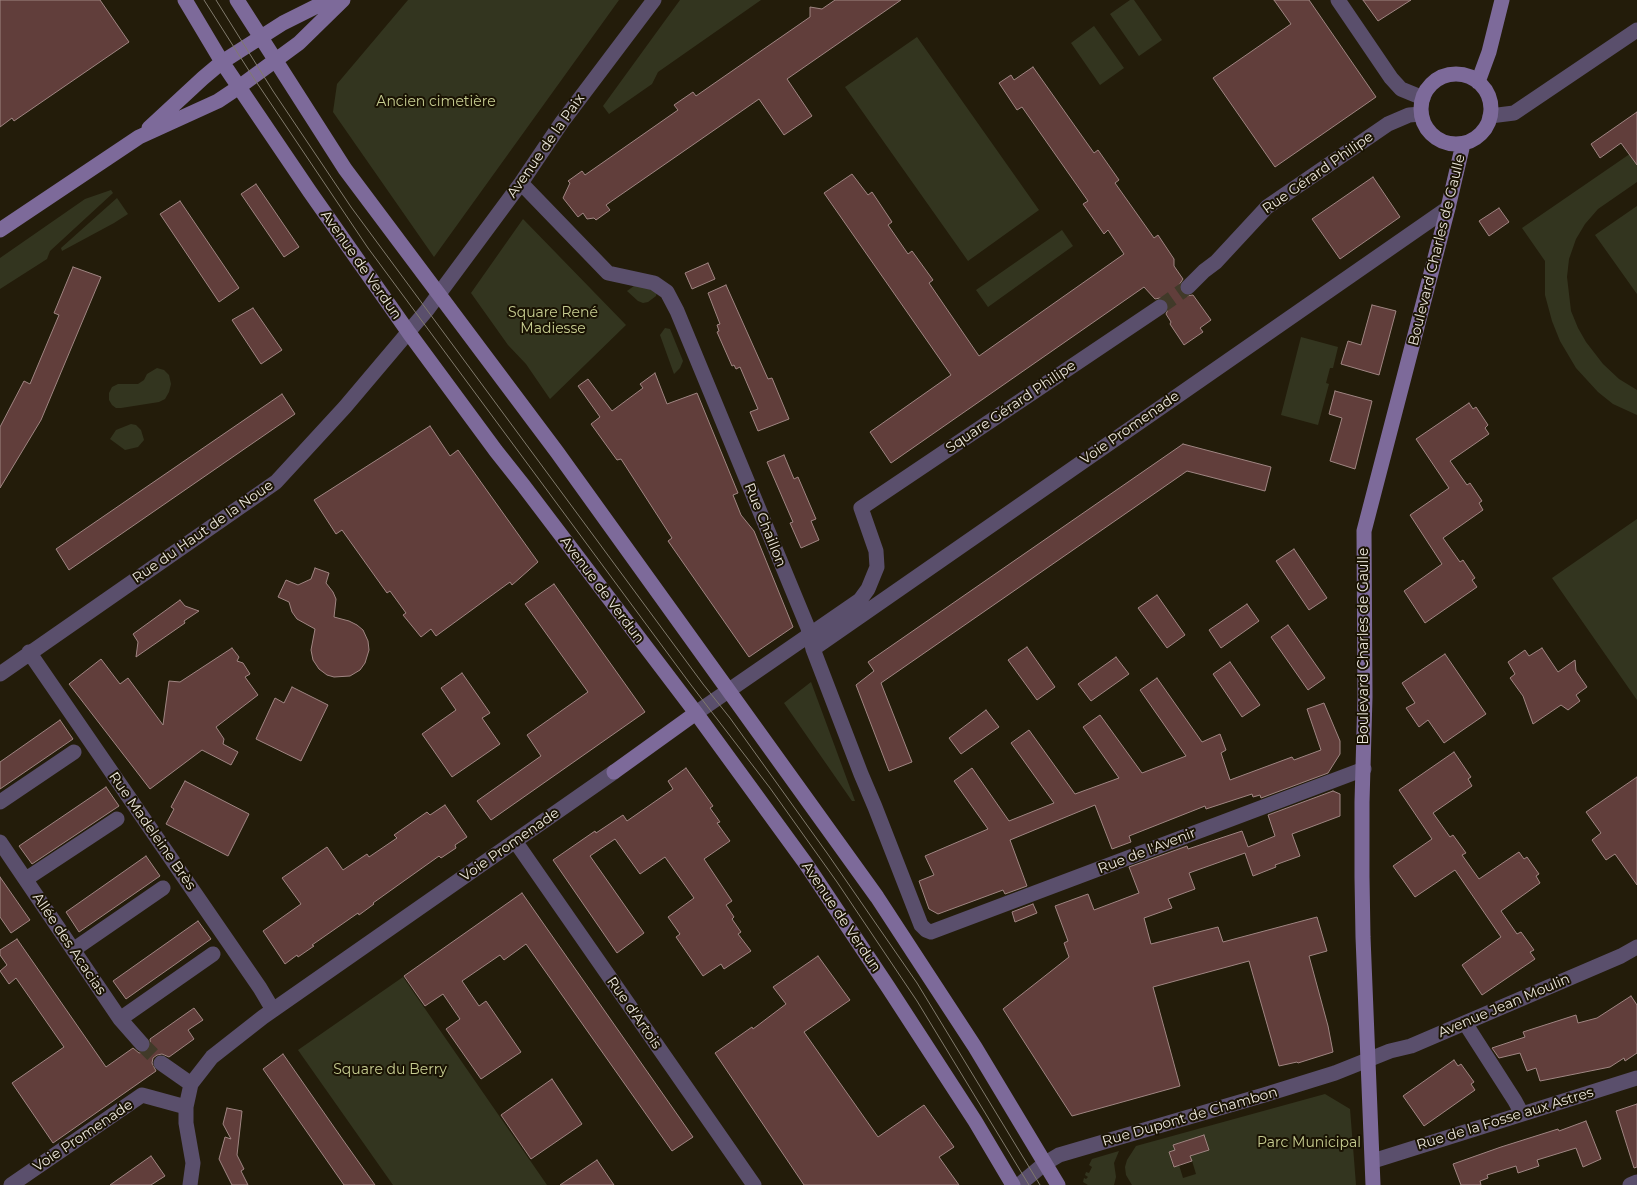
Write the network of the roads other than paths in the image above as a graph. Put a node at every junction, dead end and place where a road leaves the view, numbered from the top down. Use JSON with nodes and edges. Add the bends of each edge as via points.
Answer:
{"nodes":[{"id":1,"x":184,"y":0,"type":"edge"},
{"id":2,"x":237,"y":0,"type":"edge"},
{"id":3,"x":329,"y":0,"type":"edge"},
{"id":4,"x":343,"y":0,"type":"edge"},
{"id":5,"x":654,"y":0,"type":"edge"},
{"id":6,"x":1338,"y":0,"type":"edge"},
{"id":7,"x":1502,"y":0,"type":"edge"},
{"id":8,"x":1637,"y":30,"type":"edge"},
{"id":9,"x":260,"y":38,"type":"junction"},
{"id":10,"x":222,"y":62,"type":"junction"},
{"id":11,"x":275,"y":62,"type":"junction"},
{"id":12,"x":1478,"y":82,"type":"junction"},
{"id":13,"x":240,"y":87,"type":"junction"},
{"id":14,"x":1423,"y":98,"type":"junction"},
{"id":15,"x":1421,"y":114,"type":"junction"},
{"id":16,"x":1490,"y":116,"type":"junction"},
{"id":17,"x":139,"y":137,"type":"junction"},
{"id":18,"x":1464,"y":144,"type":"junction"},
{"id":19,"x":521,"y":183,"type":"junction"},
{"id":20,"x":1448,"y":208,"type":"junction"},
{"id":21,"x":0,"y":230,"type":"edge"},
{"id":22,"x":1188,"y":287,"type":"tunnel mouth"},
{"id":23,"x":440,"y":294,"type":"junction"},
{"id":24,"x":1160,"y":307,"type":"tunnel mouth"},
{"id":25,"x":409,"y":333,"type":"junction"},
{"id":26,"x":811,"y":642,"type":"junction"},
{"id":27,"x":30,"y":652,"type":"junction"},
{"id":28,"x":0,"y":674,"type":"edge"},
{"id":29,"x":729,"y":691,"type":"junction"},
{"id":30,"x":696,"y":713,"type":"junction"},
{"id":31,"x":74,"y":752,"type":"dead end"},
{"id":32,"x":1364,"y":769,"type":"junction"},
{"id":33,"x":614,"y":772,"type":"joint"},
{"id":34,"x":0,"y":802,"type":"edge"},
{"id":35,"x":117,"y":818,"type":"dead end"},
{"id":36,"x":516,"y":841,"type":"junction"},
{"id":37,"x":0,"y":842,"type":"edge"},
{"id":38,"x":26,"y":879,"type":"junction"},
{"id":39,"x":163,"y":888,"type":"dead end"},
{"id":40,"x":931,"y":932,"type":"joint"},
{"id":41,"x":1637,"y":946,"type":"edge"},
{"id":42,"x":73,"y":950,"type":"junction"},
{"id":43,"x":213,"y":954,"type":"dead end"},
{"id":44,"x":273,"y":1010,"type":"junction"},
{"id":45,"x":120,"y":1019,"type":"junction"},
{"id":46,"x":1465,"y":1023,"type":"junction"},
{"id":47,"x":142,"y":1044,"type":"tunnel mouth"},
{"id":48,"x":1368,"y":1060,"type":"junction"},
{"id":49,"x":161,"y":1063,"type":"tunnel mouth"},
{"id":50,"x":1637,"y":1078,"type":"edge"},
{"id":51,"x":191,"y":1084,"type":"junction"},
{"id":52,"x":186,"y":1107,"type":"junction"},
{"id":53,"x":1522,"y":1114,"type":"junction"},
{"id":54,"x":1373,"y":1161,"type":"junction"},
{"id":55,"x":1044,"y":1164,"type":"junction"},
{"id":56,"x":1637,"y":1182,"type":"edge"},
{"id":57,"x":11,"y":1185,"type":"edge"},
{"id":58,"x":190,"y":1185,"type":"edge"},
{"id":59,"x":754,"y":1185,"type":"edge"},
{"id":60,"x":1013,"y":1185,"type":"edge"},
{"id":61,"x":1019,"y":1185,"type":"edge"},
{"id":62,"x":1058,"y":1185,"type":"edge"},
{"id":63,"x":1373,"y":1185,"type":"edge"},
{"id":64,"x":1630,"y":1185,"type":"edge"}],
"edges":[{"from":1,"to":10,"type":"main road","name":"Avenue de Verdun"},
{"from":2,"to":9,"type":"main road"},
{"from":3,"to":9,"type":"main road"},
{"from":4,"to":11,"type":"main road"},
{"from":5,"to":19,"type":"street","name":"Avenue de la Paix","via":[[562,122]]},
{"from":6,"to":14,"type":"street","via":[[1391,78],[1402,89]]},
{"from":7,"to":12,"type":"main road"},
{"from":8,"to":16,"type":"street","via":[[1514,113]]},
{"from":9,"to":10,"type":"main road"},
{"from":9,"to":11,"type":"main road"},
{"from":10,"to":13,"type":"main road","name":"Avenue de Verdun"},
{"from":10,"to":17,"type":"main road"},
{"from":11,"to":13,"type":"main road"},
{"from":11,"to":23,"type":"main road","via":[[345,169]]},
{"from":12,"to":14,"type":"main road","via":[[1450,74],[1433,82]]},
{"from":12,"to":16,"type":"main road","via":[[1489,97]]},
{"from":13,"to":17,"type":"main road"},
{"from":13,"to":25,"type":"main road","name":"Avenue de Verdun"},
{"from":14,"to":15,"type":"main road"},
{"from":15,"to":18,"type":"main road","via":[[1436,138],[1451,144]]},
{"from":15,"to":22,"type":"street","name":"Rue Gérard Philipe","via":[[1388,124],[1267,207]]},
{"from":16,"to":18,"type":"main road","via":[[1482,132]]},
{"from":17,"to":21,"type":"main road"},
{"from":18,"to":20,"type":"main road","name":"Boulevard Charles de Gaulle"},
{"from":19,"to":23,"type":"street","name":"Avenue de la Paix"},
{"from":19,"to":26,"type":"street","name":"Rue Chaillon","via":[[608,273],[654,283],[667,292]]},
{"from":20,"to":26,"type":"street","name":"Voie Promenade","via":[[912,579]]},
{"from":20,"to":32,"type":"main road","name":"Boulevard Charles de Gaulle","via":[[1364,531]]},
{"from":23,"to":25,"type":"street","name":"Rue du Haut de la Noue"},
{"from":23,"to":29,"type":"main road"},
{"from":24,"to":26,"type":"street","name":"Square Gérard Philipe","via":[[861,508],[876,551],[874,578],[860,600]]},
{"from":25,"to":27,"type":"street","name":"Rue du Haut de la Noue","via":[[276,482]]},
{"from":25,"to":30,"type":"main road","name":"Avenue de Verdun"},
{"from":26,"to":29,"type":"street","name":"Voie Promenade"},
{"from":26,"to":40,"type":"street","name":"Rue Chaillon","via":[[860,774],[922,925]]},
{"from":27,"to":28,"type":"street","name":"Rue du Haut de la Noue"},
{"from":27,"to":44,"type":"street","name":"Rue Madeleine Brès"},
{"from":29,"to":30,"type":"street","name":"Voie Promenade"},
{"from":29,"to":55,"type":"main road","via":[[877,897],[970,1040]]},
{"from":30,"to":33,"type":"main road","name":"Voie Promenade"},
{"from":30,"to":60,"type":"main road","name":"Avenue de Verdun","via":[[806,864]]},
{"from":31,"to":34,"type":"street"},
{"from":32,"to":40,"type":"street","name":"Rue de l'Avenir"},
{"from":32,"to":48,"type":"main road","name":"Boulevard Charles de Gaulle","via":[[1363,938]]},
{"from":33,"to":36,"type":"street","name":"Voie Promenade"},
{"from":35,"to":38,"type":"street"},
{"from":36,"to":44,"type":"street","name":"Voie Promenade"},
{"from":36,"to":59,"type":"street","name":"Rue d'Artois"},
{"from":37,"to":38,"type":"street","name":"Allée des Acacias"},
{"from":38,"to":42,"type":"street","name":"Allée des Acacias"},
{"from":39,"to":42,"type":"street"},
{"from":41,"to":46,"type":"street","name":"Avenue Jean Moulin","via":[[1621,956]]},
{"from":42,"to":45,"type":"street","name":"Allée des Acacias"},
{"from":43,"to":45,"type":"street"},
{"from":44,"to":51,"type":"street","name":"Voie Promenade","via":[[212,1057]]},
{"from":45,"to":47,"type":"street","name":"Allée des Acacias"},
{"from":46,"to":48,"type":"street","name":"Avenue Jean Moulin"},
{"from":46,"to":53,"type":"street"},
{"from":48,"to":54,"type":"main road","name":"Boulevard Charles de Gaulle"},
{"from":48,"to":55,"type":"street","name":"Rue Dupont de Chambon","via":[[1264,1095],[1060,1155]]},
{"from":49,"to":51,"type":"street"},
{"from":50,"to":53,"type":"street","name":"Rue de la Fosse aux Astres"},
{"from":51,"to":52,"type":"street"},
{"from":52,"to":57,"type":"street","name":"Voie Promenade","via":[[142,1095]]},
{"from":52,"to":58,"type":"street","via":[[193,1163]]},
{"from":53,"to":54,"type":"street","name":"Rue de la Fosse aux Astres"},
{"from":54,"to":63,"type":"main road","name":"Boulevard Charles de Gaulle"},
{"from":55,"to":61,"type":"street","name":"Rue Dupont de Chambon"},
{"from":55,"to":62,"type":"main road"},
{"from":56,"to":64,"type":"street"}]}
